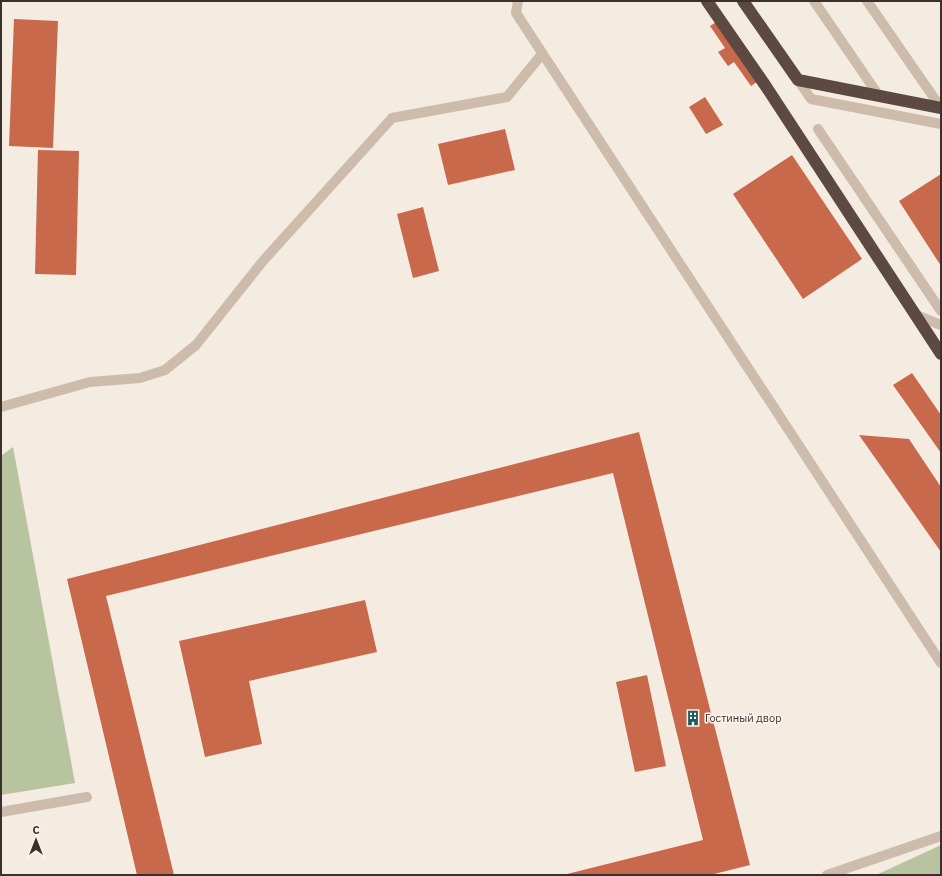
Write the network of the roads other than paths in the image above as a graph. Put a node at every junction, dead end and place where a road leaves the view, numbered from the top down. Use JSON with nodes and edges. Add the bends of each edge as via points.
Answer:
{"nodes":[{"id":1,"x":518,"y":1,"type":"edge"},
{"id":2,"x":707,"y":1,"type":"edge"},
{"id":3,"x":743,"y":1,"type":"edge"},
{"id":4,"x":814,"y":1,"type":"edge"},
{"id":5,"x":867,"y":1,"type":"edge"},
{"id":6,"x":542,"y":54,"type":"junction"},
{"id":7,"x":798,"y":80,"type":"junction"},
{"id":8,"x":879,"y":96,"type":"junction"},
{"id":9,"x":941,"y":108,"type":"edge"},
{"id":10,"x":941,"y":124,"type":"edge"},
{"id":11,"x":818,"y":129,"type":"dead end"},
{"id":12,"x":941,"y":311,"type":"edge"},
{"id":13,"x":916,"y":315,"type":"junction"},
{"id":14,"x":941,"y":324,"type":"edge"},
{"id":15,"x":941,"y":354,"type":"edge"},
{"id":16,"x":1,"y":407,"type":"edge"},
{"id":17,"x":941,"y":663,"type":"edge"},
{"id":18,"x":87,"y":797,"type":"dead end"},
{"id":19,"x":1,"y":812,"type":"edge"},
{"id":20,"x":941,"y":836,"type":"edge"},
{"id":21,"x":827,"y":875,"type":"edge"}],
"edges":[{"from":1,"to":6,"type":"street","via":[[516,14]]},
{"from":2,"to":13,"type":"highway"},
{"from":3,"to":7,"type":"highway"},
{"from":4,"to":8,"type":"street"},
{"from":5,"to":9,"type":"street"},
{"from":6,"to":16,"type":"street","via":[[507,97],[392,118],[263,261],[196,345],[165,370],[140,378],[90,382]]},
{"from":6,"to":17,"type":"street"},
{"from":7,"to":8,"type":"highway"},
{"from":7,"to":10,"type":"street","via":[[811,99]]},
{"from":8,"to":9,"type":"highway"},
{"from":11,"to":12,"type":"street"},
{"from":13,"to":14,"type":"street"},
{"from":13,"to":15,"type":"highway"},
{"from":18,"to":19,"type":"street"},
{"from":20,"to":21,"type":"street"}]}
